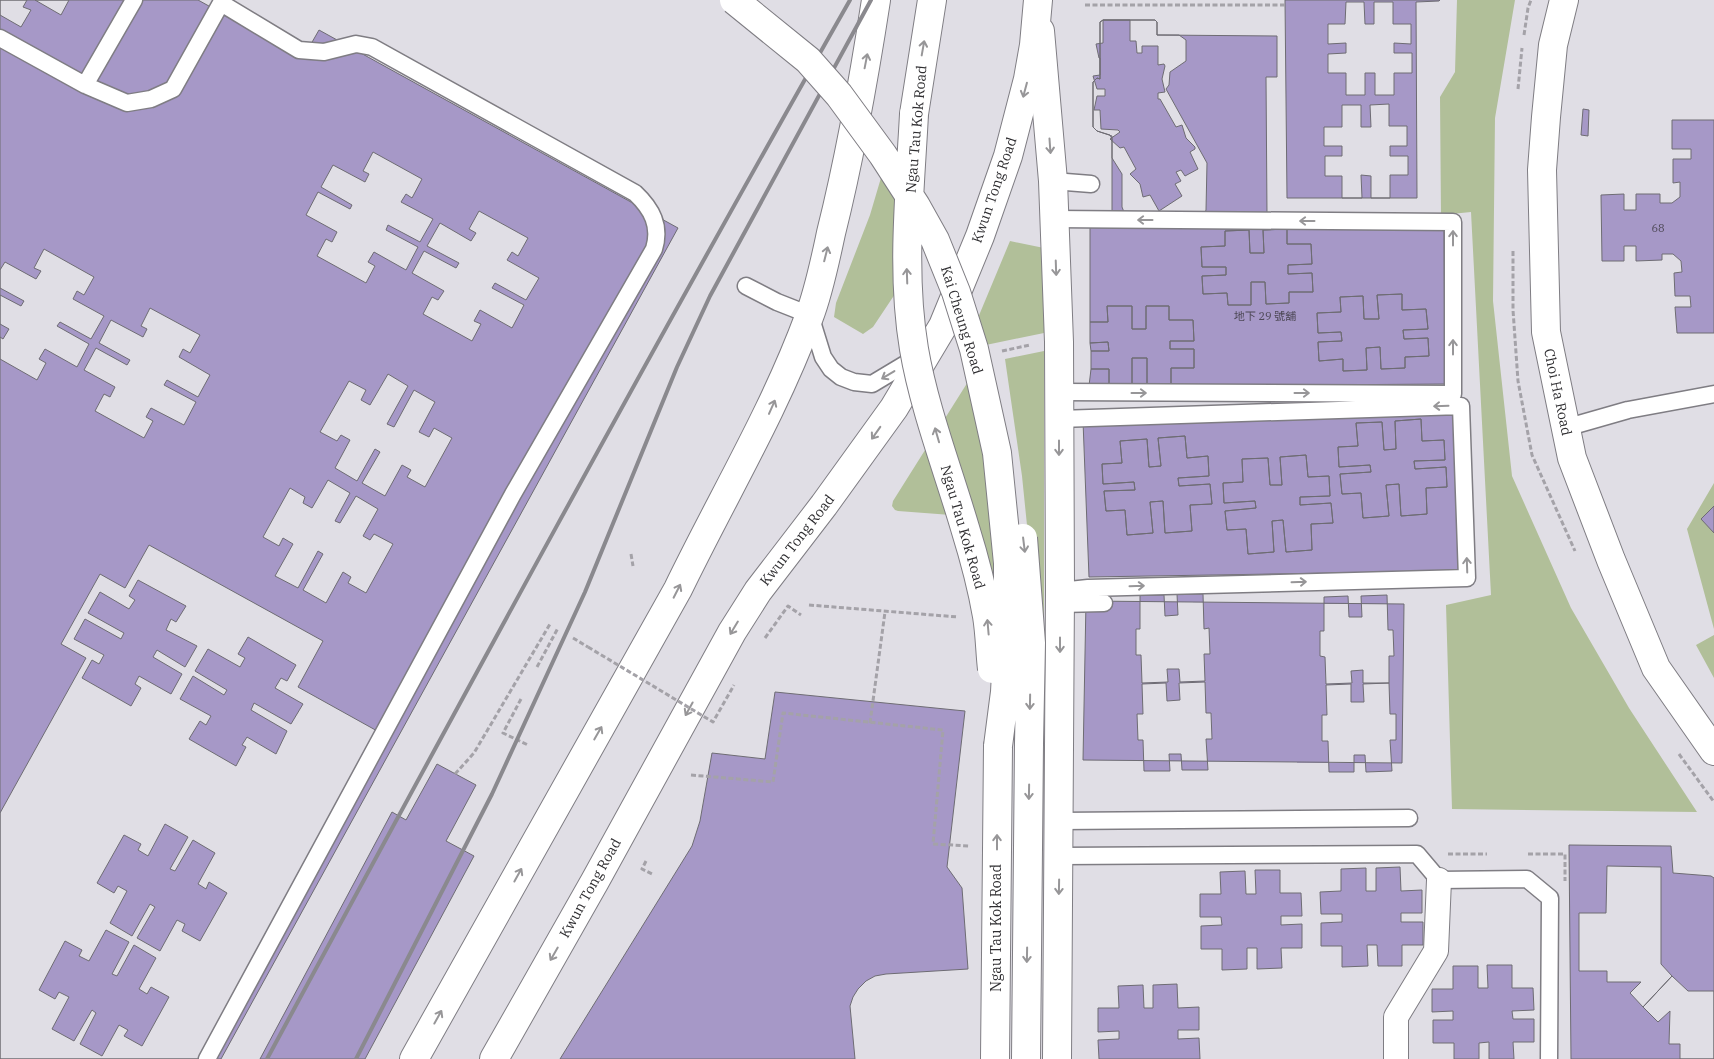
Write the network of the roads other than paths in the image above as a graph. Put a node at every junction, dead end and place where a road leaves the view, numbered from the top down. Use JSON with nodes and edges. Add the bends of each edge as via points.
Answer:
{"nodes":[{"id":1,"x":134,"y":0,"type":"edge"},
{"id":2,"x":734,"y":0,"type":"edge"},
{"id":3,"x":759,"y":0,"type":"edge"},
{"id":4,"x":876,"y":0,"type":"edge"},
{"id":5,"x":932,"y":0,"type":"edge"},
{"id":6,"x":1564,"y":0,"type":"edge"},
{"id":7,"x":219,"y":2,"type":"edge"},
{"id":8,"x":1038,"y":4,"type":"edge"},
{"id":9,"x":0,"y":38,"type":"edge"},
{"id":10,"x":85,"y":85,"type":"junction"},
{"id":11,"x":1053,"y":181,"type":"junction"},
{"id":12,"x":1091,"y":184,"type":"dead end"},
{"id":13,"x":1054,"y":219,"type":"junction"},
{"id":14,"x":746,"y":286,"type":"dead end"},
{"id":15,"x":810,"y":315,"type":"junction"},
{"id":16,"x":930,"y":350,"type":"junction"},
{"id":17,"x":1714,"y":394,"type":"edge"},
{"id":18,"x":1059,"y":405,"type":"junction"},
{"id":19,"x":1565,"y":428,"type":"junction"},
{"id":20,"x":1060,"y":598,"type":"junction"},
{"id":21,"x":1104,"y":603,"type":"dead end"},
{"id":22,"x":998,"y":746,"type":"junction"},
{"id":23,"x":1714,"y":751,"type":"edge"},
{"id":24,"x":1409,"y":818,"type":"dead end"},
{"id":25,"x":1058,"y":821,"type":"junction"},
{"id":26,"x":1059,"y":856,"type":"junction"},
{"id":27,"x":1439,"y":880,"type":"junction"},
{"id":28,"x":1026,"y":1053,"type":"edge"},
{"id":29,"x":995,"y":1054,"type":"edge"},
{"id":30,"x":207,"y":1059,"type":"edge"},
{"id":31,"x":414,"y":1059,"type":"edge"},
{"id":32,"x":494,"y":1059,"type":"edge"},
{"id":33,"x":1057,"y":1059,"type":"edge"},
{"id":34,"x":1396,"y":1059,"type":"edge"},
{"id":35,"x":1548,"y":1059,"type":"edge"}],
"edges":[{"from":1,"to":10,"type":"lane"},
{"from":2,"to":22,"type":"main road","name":"Kai Cheung Road","bridge":true,"via":[[808,60],[839,95],[916,206],[935,240],[956,292],[974,349],[997,453],[1008,563],[1005,692]]},
{"from":3,"to":28,"type":"main road","name":"Kai Cheung Road","one_way":true,"bridge":true,"via":[[818,48],[849,82],[911,166],[964,268],[998,381],[1020,512],[1031,643]]},
{"from":15,"to":4,"type":"main road","one_way":true,"via":[[838,205]]},
{"from":22,"to":5,"type":"main road","name":"Ngau Tau Kok Road","one_way":true,"bridge":true,"via":[[982,591],[914,350],[909,303],[907,262],[914,114]]},
{"from":6,"to":19,"type":"main road","name":"Choi Ha Road","via":[[1553,45],[1542,170],[1546,332]]},
{"from":7,"to":10,"type":"lane","via":[[173,89],[151,99],[127,104]]},
{"from":7,"to":30,"type":"lane","via":[[299,50],[324,52],[356,44],[372,47],[635,193],[654,218],[657,239],[508,503]]},
{"from":8,"to":11,"type":"main road","one_way":true},
{"from":8,"to":16,"type":"main road","name":"Kwun Tong Road","one_way":true,"via":[[1028,79],[1008,156],[961,283]]},
{"from":9,"to":10,"type":"lane"},
{"from":11,"to":12,"type":"lane"},
{"from":11,"to":13,"type":"main road"},
{"from":13,"to":18,"type":"main road","one_way":true},
{"from":18,"to":13,"type":"lane","one_way":true,"via":[[1453,394],[1449,287],[1453,222]]},
{"from":14,"to":15,"type":"lane"},
{"from":16,"to":15,"type":"lane","one_way":true,"via":[[872,384],[854,382],[831,369],[823,357]]},
{"from":31,"to":15,"type":"main road","one_way":true,"via":[[674,597],[767,418]]},
{"from":16,"to":32,"type":"main road","name":"Kwun Tong Road","one_way":true,"via":[[876,434],[758,591],[732,632]]},
{"from":17,"to":19,"type":"lane","via":[[1628,410]]},
{"from":18,"to":20,"type":"main road","one_way":true},
{"from":20,"to":18,"type":"lane","one_way":true,"via":[[1088,588],[1467,578],[1461,406]]},
{"from":19,"to":23,"type":"main road","name":"Choi Ha Road","via":[[1572,458],[1656,668]]},
{"from":20,"to":21,"type":"lane"},
{"from":20,"to":25,"type":"main road","one_way":true},
{"from":29,"to":22,"type":"main road","name":"Ngau Tau Kok Road","one_way":true},
{"from":24,"to":25,"type":"lane"},
{"from":25,"to":26,"type":"main road"},
{"from":26,"to":27,"type":"lane","via":[[1417,854]]},
{"from":26,"to":33,"type":"main road","one_way":true},
{"from":27,"to":34,"type":"street","via":[[1436,951],[1396,1017]]},
{"from":27,"to":35,"type":"lane","via":[[1527,879],[1550,898]]}]}
